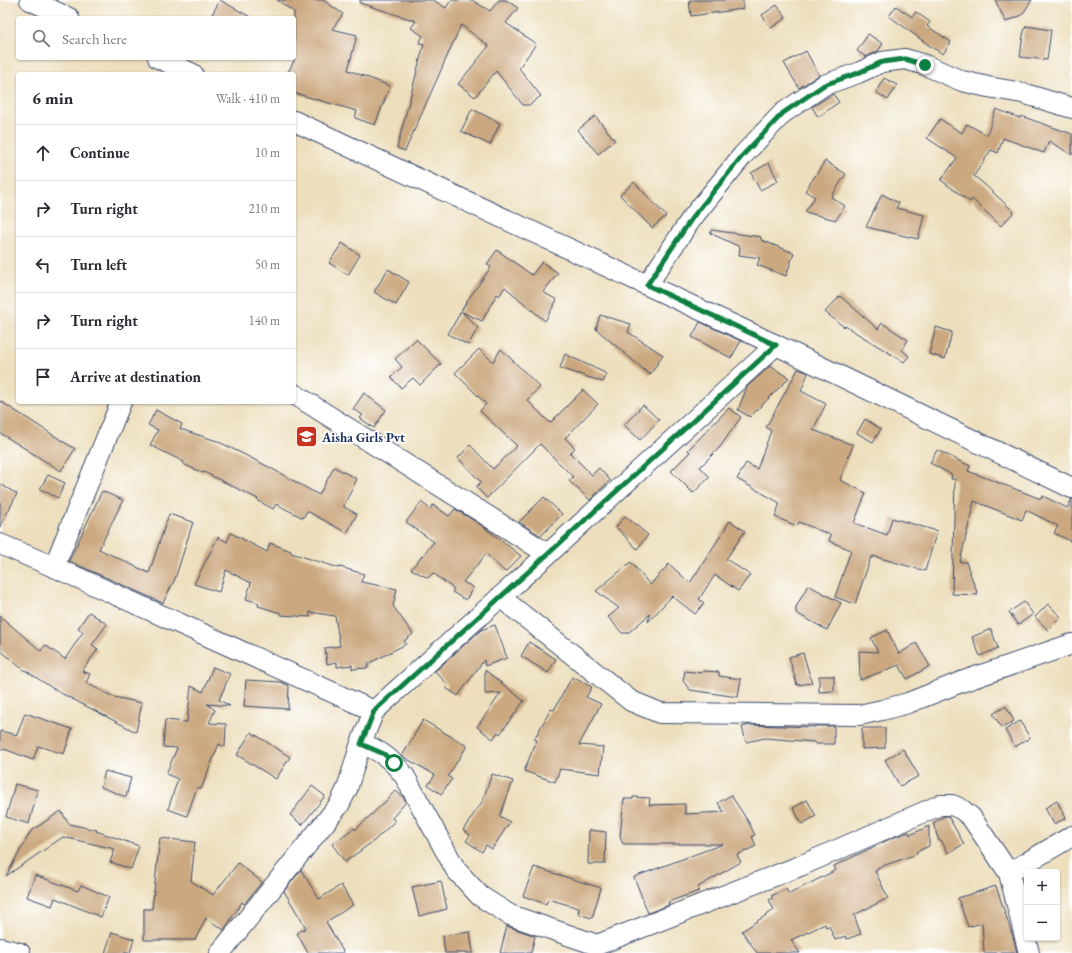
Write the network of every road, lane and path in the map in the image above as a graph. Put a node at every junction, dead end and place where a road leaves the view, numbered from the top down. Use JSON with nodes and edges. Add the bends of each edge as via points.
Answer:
{"nodes":[{"id":1,"x":30,"y":0,"type":"edge"},
{"id":2,"x":65,"y":16,"type":"edge"},
{"id":3,"x":162,"y":60,"type":"edge"},
{"id":4,"x":189,"y":72,"type":"edge"},
{"id":5,"x":1072,"y":108,"type":"edge"},
{"id":6,"x":296,"y":122,"type":"edge"},
{"id":7,"x":647,"y":285,"type":"junction"},
{"id":8,"x":776,"y":345,"type":"junction"},
{"id":9,"x":296,"y":395,"type":"edge"},
{"id":10,"x":120,"y":404,"type":"edge"},
{"id":11,"x":1072,"y":488,"type":"edge"},
{"id":12,"x":0,"y":544,"type":"edge"},
{"id":13,"x":548,"y":554,"type":"junction"},
{"id":14,"x":54,"y":567,"type":"junction"},
{"id":15,"x":500,"y":597,"type":"junction"},
{"id":16,"x":1072,"y":644,"type":"edge"},
{"id":17,"x":374,"y":711,"type":"junction"},
{"id":18,"x":361,"y":744,"type":"junction"},
{"id":19,"x":1072,"y":836,"type":"edge"},
{"id":20,"x":1009,"y":873,"type":"junction"},
{"id":21,"x":0,"y":948,"type":"edge"},
{"id":22,"x":597,"y":949,"type":"edge"},
{"id":23,"x":20,"y":953,"type":"edge"},
{"id":24,"x":220,"y":953,"type":"edge"},
{"id":25,"x":1029,"y":953,"type":"edge"}],
"edges":[{"from":1,"to":2,"type":"street"},
{"from":3,"to":4,"type":"street"},
{"from":5,"to":7,"type":"street","via":[[1022,92],[962,81],[905,59],[882,62],[824,85],[783,113],[743,155],[692,218]]},
{"from":6,"to":7,"type":"street"},
{"from":7,"to":8,"type":"street"},
{"from":8,"to":11,"type":"street"},
{"from":8,"to":13,"type":"street"},
{"from":9,"to":13,"type":"street"},
{"from":10,"to":14,"type":"street"},
{"from":12,"to":14,"type":"street"},
{"from":13,"to":15,"type":"street"},
{"from":14,"to":17,"type":"street"},
{"from":15,"to":16,"type":"street","via":[[631,702],[660,712],[859,715],[908,703]]},
{"from":15,"to":17,"type":"street"},
{"from":17,"to":18,"type":"street"},
{"from":18,"to":22,"type":"street","via":[[384,754],[404,775],[456,870],[480,896],[510,915]]},
{"from":18,"to":24,"type":"street","via":[[347,790],[339,805]]},
{"from":19,"to":20,"type":"street"},
{"from":20,"to":22,"type":"street","via":[[971,817],[952,805],[940,805],[800,866]]},
{"from":20,"to":25,"type":"street"},
{"from":21,"to":23,"type":"street"}]}
